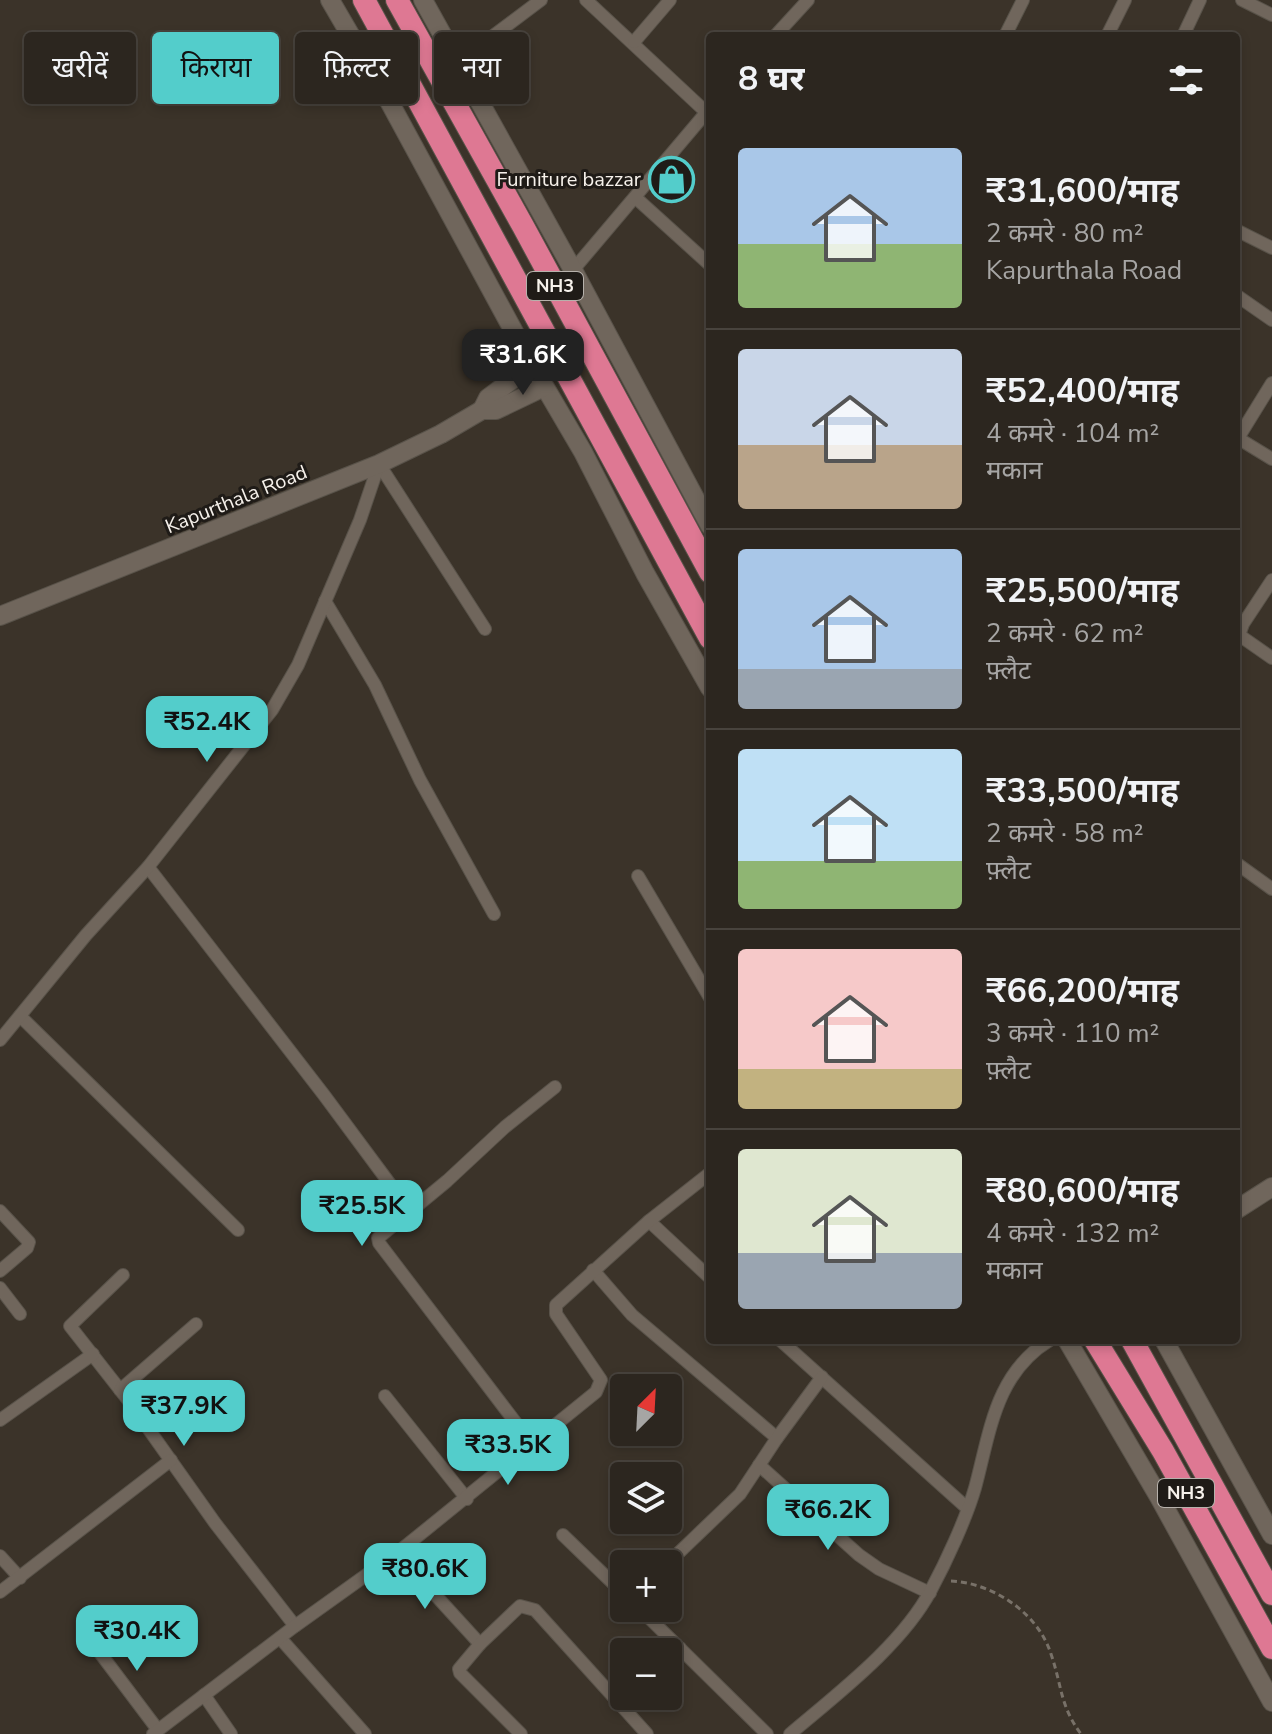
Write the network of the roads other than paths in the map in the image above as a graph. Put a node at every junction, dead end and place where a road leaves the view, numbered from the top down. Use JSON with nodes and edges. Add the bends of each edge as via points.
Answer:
{"nodes":[{"id":1,"x":330,"y":0,"type":"edge"},
{"id":2,"x":364,"y":0,"type":"edge"},
{"id":3,"x":397,"y":0,"type":"edge"},
{"id":4,"x":423,"y":0,"type":"edge"},
{"id":5,"x":541,"y":0,"type":"edge"},
{"id":6,"x":586,"y":0,"type":"edge"},
{"id":7,"x":670,"y":0,"type":"edge"},
{"id":8,"x":808,"y":0,"type":"edge"},
{"id":9,"x":1023,"y":0,"type":"edge"},
{"id":10,"x":1125,"y":0,"type":"edge"},
{"id":11,"x":1200,"y":0,"type":"edge"},
{"id":12,"x":1246,"y":1,"type":"edge"},
{"id":13,"x":1272,"y":15,"type":"edge"},
{"id":14,"x":441,"y":32,"type":"edge"},
{"id":15,"x":498,"y":32,"type":"edge"},
{"id":16,"x":779,"y":32,"type":"edge"},
{"id":17,"x":1007,"y":32,"type":"edge"},
{"id":18,"x":1109,"y":32,"type":"edge"},
{"id":19,"x":1185,"y":32,"type":"edge"},
{"id":20,"x":634,"y":42,"type":"junction"},
{"id":21,"x":481,"y":104,"type":"edge"},
{"id":22,"x":706,"y":108,"type":"edge"},
{"id":23,"x":706,"y":112,"type":"edge"},
{"id":24,"x":636,"y":198,"type":"junction"},
{"id":25,"x":1240,"y":232,"type":"edge"},
{"id":26,"x":1272,"y":248,"type":"edge"},
{"id":27,"x":706,"y":261,"type":"edge"},
{"id":28,"x":573,"y":270,"type":"junction"},
{"id":29,"x":1240,"y":298,"type":"edge"},
{"id":30,"x":1272,"y":320,"type":"edge"},
{"id":31,"x":532,"y":365,"type":"junction"},
{"id":32,"x":1272,"y":383,"type":"edge"},
{"id":33,"x":544,"y":387,"type":"junction"},
{"id":34,"x":482,"y":410,"type":"junction"},
{"id":35,"x":1240,"y":433,"type":"edge"},
{"id":36,"x":1240,"y":440,"type":"edge"},
{"id":37,"x":1272,"y":459,"type":"edge"},
{"id":38,"x":379,"y":464,"type":"junction"},
{"id":39,"x":706,"y":519,"type":"edge"},
{"id":40,"x":706,"y":565,"type":"edge"},
{"id":41,"x":1272,"y":580,"type":"edge"},
{"id":42,"x":325,"y":601,"type":"junction"},
{"id":43,"x":0,"y":616,"type":"edge"},
{"id":44,"x":485,"y":629,"type":"dead end"},
{"id":45,"x":706,"y":631,"type":"edge"},
{"id":46,"x":1240,"y":632,"type":"edge"},
{"id":47,"x":1240,"y":636,"type":"edge"},
{"id":48,"x":1272,"y":658,"type":"edge"},
{"id":49,"x":706,"y":681,"type":"edge"},
{"id":50,"x":1240,"y":866,"type":"edge"},
{"id":51,"x":148,"y":867,"type":"junction"},
{"id":52,"x":638,"y":876,"type":"dead end"},
{"id":53,"x":1272,"y":889,"type":"edge"},
{"id":54,"x":494,"y":914,"type":"dead end"},
{"id":55,"x":706,"y":991,"type":"edge"},
{"id":56,"x":20,"y":1016,"type":"junction"},
{"id":57,"x":0,"y":1040,"type":"edge"},
{"id":58,"x":555,"y":1087,"type":"dead end"},
{"id":59,"x":706,"y":1176,"type":"edge"},
{"id":60,"x":1272,"y":1187,"type":"edge"},
{"id":61,"x":1240,"y":1207,"type":"edge"},
{"id":62,"x":0,"y":1211,"type":"edge"},
{"id":63,"x":410,"y":1211,"type":"junction"},
{"id":64,"x":649,"y":1221,"type":"junction"},
{"id":65,"x":238,"y":1230,"type":"dead end"},
{"id":66,"x":593,"y":1270,"type":"junction"},
{"id":67,"x":0,"y":1271,"type":"edge"},
{"id":68,"x":706,"y":1274,"type":"edge"},
{"id":69,"x":123,"y":1275,"type":"dead end"},
{"id":70,"x":0,"y":1288,"type":"edge"},
{"id":71,"x":20,"y":1314,"type":"dead end"},
{"id":72,"x":196,"y":1324,"type":"dead end"},
{"id":73,"x":785,"y":1344,"type":"edge"},
{"id":74,"x":1044,"y":1344,"type":"edge"},
{"id":75,"x":1069,"y":1344,"type":"edge"},
{"id":76,"x":1097,"y":1344,"type":"edge"},
{"id":77,"x":1134,"y":1344,"type":"edge"},
{"id":78,"x":1166,"y":1344,"type":"edge"},
{"id":79,"x":93,"y":1354,"type":"junction"},
{"id":80,"x":822,"y":1377,"type":"junction"},
{"id":81,"x":120,"y":1390,"type":"junction"},
{"id":82,"x":385,"y":1396,"type":"dead end"},
{"id":83,"x":0,"y":1420,"type":"edge"},
{"id":84,"x":777,"y":1438,"type":"junction"},
{"id":85,"x":532,"y":1444,"type":"junction"},
{"id":86,"x":171,"y":1460,"type":"junction"},
{"id":87,"x":759,"y":1465,"type":"junction"},
{"id":88,"x":467,"y":1499,"type":"junction"},
{"id":89,"x":967,"y":1508,"type":"junction"},
{"id":90,"x":563,"y":1535,"type":"dead end"},
{"id":91,"x":1272,"y":1535,"type":"edge"},
{"id":92,"x":682,"y":1550,"type":"edge"},
{"id":93,"x":397,"y":1553,"type":"junction"},
{"id":94,"x":0,"y":1556,"type":"edge"},
{"id":95,"x":20,"y":1578,"type":"junction"},
{"id":96,"x":610,"y":1580,"type":"edge"},
{"id":97,"x":0,"y":1592,"type":"edge"},
{"id":98,"x":930,"y":1593,"type":"junction"},
{"id":99,"x":1272,"y":1594,"type":"edge"},
{"id":100,"x":653,"y":1622,"type":"edge"},
{"id":101,"x":295,"y":1626,"type":"junction"},
{"id":102,"x":88,"y":1637,"type":"dead end"},
{"id":103,"x":280,"y":1638,"type":"junction"},
{"id":104,"x":670,"y":1638,"type":"edge"},
{"id":105,"x":480,"y":1644,"type":"junction"},
{"id":106,"x":1272,"y":1648,"type":"edge"},
{"id":107,"x":682,"y":1650,"type":"edge"},
{"id":108,"x":204,"y":1695,"type":"junction"},
{"id":109,"x":610,"y":1695,"type":"edge"},
{"id":110,"x":1272,"y":1702,"type":"edge"},
{"id":111,"x":624,"y":1710,"type":"edge"},
{"id":112,"x":156,"y":1732,"type":"edge"},
{"id":113,"x":231,"y":1734,"type":"edge"},
{"id":114,"x":365,"y":1734,"type":"edge"},
{"id":115,"x":521,"y":1734,"type":"edge"},
{"id":116,"x":647,"y":1734,"type":"edge"},
{"id":117,"x":767,"y":1734,"type":"edge"},
{"id":118,"x":790,"y":1734,"type":"edge"}],
"edges":[{"from":1,"to":31,"type":"main road"},
{"from":2,"to":45,"type":"highway","number":"NH3"},
{"from":3,"to":40,"type":"highway","number":"NH3"},
{"from":4,"to":14,"type":"main road"},
{"from":5,"to":15,"type":"street"},
{"from":6,"to":20,"type":"street"},
{"from":7,"to":20,"type":"street"},
{"from":8,"to":16,"type":"street"},
{"from":9,"to":17,"type":"street"},
{"from":10,"to":18,"type":"street"},
{"from":11,"to":19,"type":"street"},
{"from":12,"to":13,"type":"street"},
{"from":20,"to":22,"type":"street"},
{"from":21,"to":28,"type":"main road"},
{"from":23,"to":24,"type":"street"},
{"from":24,"to":27,"type":"street"},
{"from":24,"to":28,"type":"street"},
{"from":25,"to":26,"type":"street"},
{"from":28,"to":39,"type":"main road"},
{"from":29,"to":30,"type":"street"},
{"from":31,"to":33,"type":"main road"},
{"from":31,"to":34,"type":"main road","name":"Kapurthala Road","via":[[488,398]]},
{"from":32,"to":35,"type":"street"},
{"from":33,"to":34,"type":"main road","name":"Kapurthala Road","via":[[496,410]]},
{"from":33,"to":49,"type":"main road"},
{"from":34,"to":38,"type":"main road","name":"Kapurthala Road"},
{"from":36,"to":37,"type":"street"},
{"from":38,"to":42,"type":"street"},
{"from":38,"to":43,"type":"main road","name":"Kapurthala Road"},
{"from":38,"to":44,"type":"street"},
{"from":41,"to":46,"type":"street"},
{"from":42,"to":51,"type":"street","via":[[272,710]]},
{"from":42,"to":54,"type":"street","via":[[375,685]]},
{"from":47,"to":48,"type":"street"},
{"from":50,"to":53,"type":"street"},
{"from":51,"to":56,"type":"street"},
{"from":51,"to":63,"type":"street"},
{"from":52,"to":55,"type":"street"},
{"from":56,"to":57,"type":"street"},
{"from":56,"to":65,"type":"street"},
{"from":58,"to":63,"type":"street"},
{"from":59,"to":64,"type":"street"},
{"from":60,"to":61,"type":"main road"},
{"from":62,"to":67,"type":"street","via":[[29,1242]]},
{"from":63,"to":85,"type":"street","via":[[380,1235],[379,1243]]},
{"from":64,"to":66,"type":"street"},
{"from":64,"to":68,"type":"street"},
{"from":66,"to":84,"type":"street","via":[[632,1315]]},
{"from":66,"to":85,"type":"street","via":[[554,1308],[599,1377],[600,1387]]},
{"from":69,"to":79,"type":"street","via":[[70,1325]]},
{"from":70,"to":71,"type":"street"},
{"from":72,"to":81,"type":"street"},
{"from":73,"to":80,"type":"street"},
{"from":74,"to":89,"type":"street","via":[[1026,1355],[1006,1388]]},
{"from":75,"to":110,"type":"main road"},
{"from":76,"to":106,"type":"highway","number":"NH3"},
{"from":77,"to":99,"type":"highway","number":"NH3"},
{"from":78,"to":91,"type":"main road"},
{"from":79,"to":81,"type":"street"},
{"from":79,"to":83,"type":"street"},
{"from":80,"to":84,"type":"street"},
{"from":80,"to":89,"type":"street"},
{"from":81,"to":86,"type":"street"},
{"from":82,"to":88,"type":"street"},
{"from":84,"to":87,"type":"street"},
{"from":85,"to":88,"type":"street"},
{"from":86,"to":95,"type":"street"},
{"from":86,"to":101,"type":"street"},
{"from":87,"to":92,"type":"street","via":[[730,1506]]},
{"from":87,"to":98,"type":"street","via":[[859,1555]]},
{"from":88,"to":93,"type":"street"},
{"from":89,"to":98,"type":"street"},
{"from":90,"to":96,"type":"street"},
{"from":93,"to":101,"type":"street"},
{"from":93,"to":105,"type":"street"},
{"from":94,"to":95,"type":"street"},
{"from":95,"to":97,"type":"street"},
{"from":98,"to":118,"type":"street","via":[[878,1658]]},
{"from":100,"to":104,"type":"street"},
{"from":101,"to":103,"type":"street"},
{"from":102,"to":112,"type":"street"},
{"from":103,"to":108,"type":"street"},
{"from":103,"to":114,"type":"street"},
{"from":105,"to":109,"type":"street","via":[[520,1606],[531,1607]]},
{"from":105,"to":115,"type":"street","via":[[459,1671]]},
{"from":107,"to":117,"type":"street"},
{"from":108,"to":112,"type":"street"},
{"from":108,"to":113,"type":"street"},
{"from":111,"to":116,"type":"street"}]}
